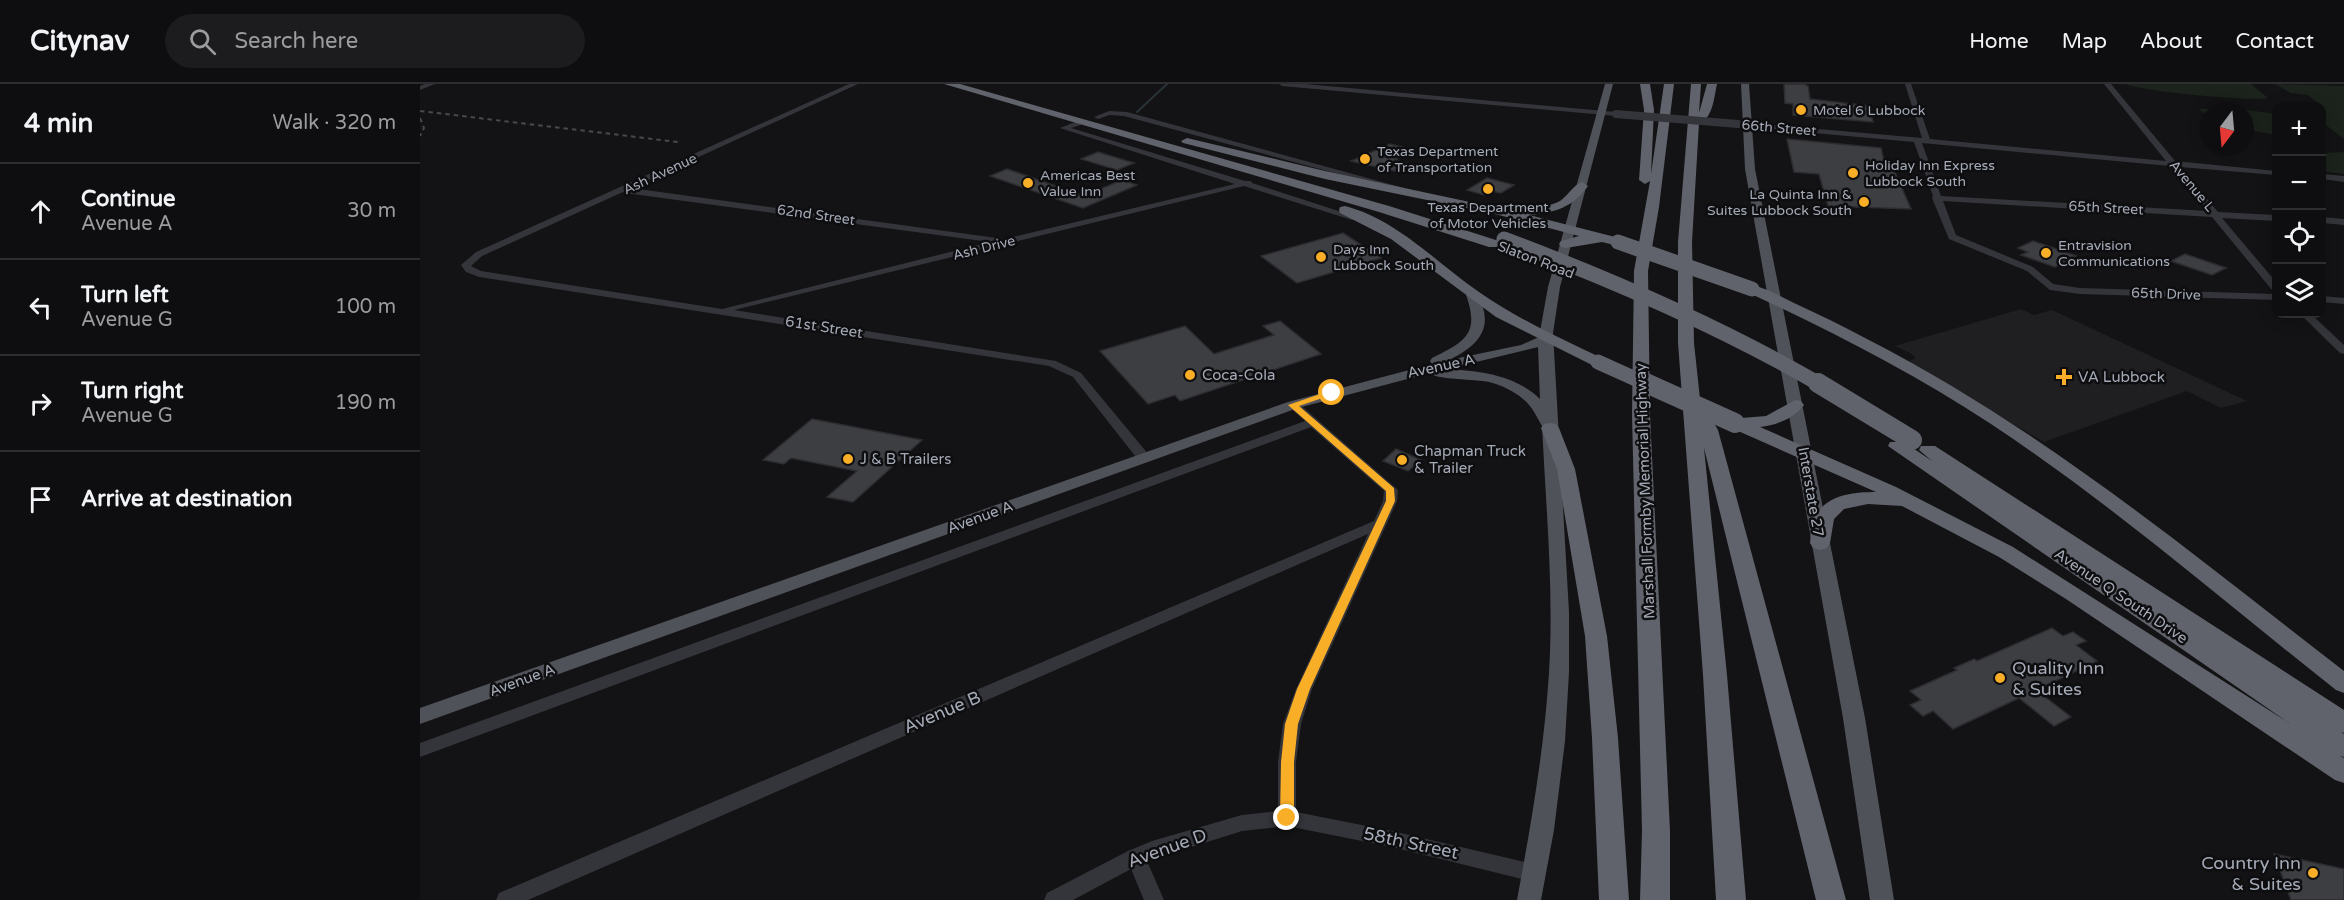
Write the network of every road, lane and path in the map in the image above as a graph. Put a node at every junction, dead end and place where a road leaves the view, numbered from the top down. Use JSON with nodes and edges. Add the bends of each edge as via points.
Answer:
{"nodes":[{"id":1,"x":432,"y":84,"type":"edge"},
{"id":2,"x":855,"y":84,"type":"edge"},
{"id":3,"x":949,"y":84,"type":"edge"},
{"id":4,"x":982,"y":84,"type":"edge"},
{"id":5,"x":1282,"y":84,"type":"edge"},
{"id":6,"x":1645,"y":84,"type":"edge"},
{"id":7,"x":1670,"y":84,"type":"edge"},
{"id":8,"x":1696,"y":84,"type":"edge"},
{"id":9,"x":1712,"y":84,"type":"edge"},
{"id":10,"x":1908,"y":84,"type":"edge"},
{"id":11,"x":2107,"y":84,"type":"edge"},
{"id":12,"x":1746,"y":85,"type":"edge"},
{"id":13,"x":1608,"y":86,"type":"edge"},
{"id":14,"x":420,"y":88,"type":"edge"},
{"id":15,"x":1602,"y":112,"type":"junction"},
{"id":16,"x":1098,"y":117,"type":"junction"},
{"id":17,"x":1078,"y":123,"type":"junction"},
{"id":18,"x":1743,"y":125,"type":"junction"},
{"id":19,"x":1693,"y":127,"type":"junction"},
{"id":20,"x":1155,"y":133,"type":"junction"},
{"id":21,"x":1917,"y":140,"type":"junction"},
{"id":22,"x":1927,"y":141,"type":"junction"},
{"id":23,"x":1208,"y":160,"type":"junction"},
{"id":24,"x":2172,"y":163,"type":"junction"},
{"id":25,"x":2272,"y":173,"type":"edge"},
{"id":26,"x":2326,"y":177,"type":"edge"},
{"id":27,"x":2344,"y":179,"type":"edge"},
{"id":28,"x":1248,"y":183,"type":"junction"},
{"id":29,"x":1582,"y":186,"type":"junction"},
{"id":30,"x":625,"y":190,"type":"junction"},
{"id":31,"x":1437,"y":197,"type":"junction"},
{"id":32,"x":1936,"y":198,"type":"junction"},
{"id":33,"x":1496,"y":210,"type":"junction"},
{"id":34,"x":2215,"y":214,"type":"junction"},
{"id":35,"x":2272,"y":218,"type":"edge"},
{"id":36,"x":2326,"y":220,"type":"edge"},
{"id":37,"x":2344,"y":222,"type":"edge"},
{"id":38,"x":1384,"y":228,"type":"junction"},
{"id":39,"x":1571,"y":228,"type":"junction"},
{"id":40,"x":1007,"y":242,"type":"junction"},
{"id":41,"x":1499,"y":242,"type":"junction"},
{"id":42,"x":1618,"y":242,"type":"junction"},
{"id":43,"x":1566,"y":244,"type":"junction"},
{"id":44,"x":466,"y":266,"type":"joint"},
{"id":45,"x":1641,"y":271,"type":"junction"},
{"id":46,"x":2272,"y":282,"type":"edge"},
{"id":47,"x":1472,"y":295,"type":"junction"},
{"id":48,"x":2272,"y":297,"type":"edge"},
{"id":49,"x":2326,"y":299,"type":"edge"},
{"id":50,"x":1775,"y":300,"type":"junction"},
{"id":51,"x":2344,"y":300,"type":"edge"},
{"id":52,"x":719,"y":311,"type":"junction"},
{"id":53,"x":2309,"y":318,"type":"edge"},
{"id":54,"x":1545,"y":339,"type":"junction"},
{"id":55,"x":2344,"y":351,"type":"edge"},
{"id":56,"x":1412,"y":373,"type":"junction"},
{"id":57,"x":1690,"y":397,"type":"junction"},
{"id":58,"x":1293,"y":405,"type":"junction"},
{"id":59,"x":1795,"y":405,"type":"junction"},
{"id":60,"x":1312,"y":423,"type":"junction"},
{"id":61,"x":1735,"y":423,"type":"junction"},
{"id":62,"x":1550,"y":428,"type":"junction"},
{"id":63,"x":1905,"y":442,"type":"junction"},
{"id":64,"x":1805,"y":455,"type":"junction"},
{"id":65,"x":1144,"y":458,"type":"junction"},
{"id":66,"x":1923,"y":508,"type":"junction"},
{"id":67,"x":1380,"y":524,"type":"junction"},
{"id":68,"x":1820,"y":543,"type":"junction"},
{"id":69,"x":2344,"y":684,"type":"edge"},
{"id":70,"x":420,"y":716,"type":"edge"},
{"id":71,"x":2344,"y":723,"type":"edge"},
{"id":72,"x":2344,"y":747,"type":"edge"},
{"id":73,"x":420,"y":750,"type":"edge"},
{"id":74,"x":2344,"y":772,"type":"edge"},
{"id":75,"x":1287,"y":818,"type":"junction"},
{"id":76,"x":1135,"y":857,"type":"junction"},
{"id":77,"x":1534,"y":873,"type":"junction"},
{"id":78,"x":506,"y":900,"type":"edge"},
{"id":79,"x":1053,"y":900,"type":"edge"},
{"id":80,"x":1154,"y":900,"type":"edge"},
{"id":81,"x":1529,"y":900,"type":"edge"},
{"id":82,"x":1614,"y":900,"type":"edge"},
{"id":83,"x":1655,"y":900,"type":"edge"},
{"id":84,"x":1731,"y":900,"type":"edge"},
{"id":85,"x":1831,"y":900,"type":"edge"},
{"id":86,"x":1882,"y":900,"type":"edge"}],
"edges":[{"from":1,"to":14,"type":"street"},
{"from":2,"to":30,"type":"street","name":"Ash Avenue"},
{"from":3,"to":17,"type":"highway","name":"Slaton Road"},
{"from":4,"to":16,"type":"highway","name":"Slaton Road"},
{"from":5,"to":15,"type":"street","name":"66th Street"},
{"from":6,"to":45,"type":"highway","via":[[1649,110],[1640,217]]},
{"from":7,"to":45,"type":"highway","name":"Marshall Formby Memorial Highway"},
{"from":8,"to":19,"type":"highway"},
{"from":9,"to":19,"type":"highway","via":[[1704,115]]},
{"from":10,"to":22,"type":"street"},
{"from":11,"to":24,"type":"street","name":"Avenue L"},
{"from":12,"to":18,"type":"main road","name":"Interstate 27"},
{"from":13,"to":15,"type":"main road"},
{"from":15,"to":18,"type":"street","name":"66th Street","bridge":true},
{"from":15,"to":29,"type":"main road"},
{"from":16,"to":17,"type":"highway"},
{"from":16,"to":20,"type":"highway","name":"Slaton Road"},
{"from":16,"to":31,"type":"street","name":"Slaton Road","via":[[1124,114]]},
{"from":17,"to":23,"type":"highway","name":"Slaton Road"},
{"from":17,"to":28,"type":"street","via":[[1064,128]]},
{"from":18,"to":21,"type":"street","name":"66th Street"},
{"from":18,"to":50,"type":"main road","name":"Interstate 27"},
{"from":19,"to":57,"type":"highway","via":[[1685,242]]},
{"from":20,"to":31,"type":"highway","via":[[1325,175]]},
{"from":20,"to":41,"type":"highway","name":"Slaton Road"},
{"from":21,"to":22,"type":"street","name":"66th Street"},
{"from":21,"to":32,"type":"street"},
{"from":22,"to":24,"type":"street","name":"66th Street"},
{"from":23,"to":38,"type":"highway"},
{"from":23,"to":41,"type":"highway","name":"Slaton Road"},
{"from":24,"to":25,"type":"street","name":"66th Street"},
{"from":24,"to":34,"type":"street","name":"Avenue L"},
{"from":26,"to":27,"type":"street"},
{"from":28,"to":38,"type":"street"},
{"from":28,"to":40,"type":"street","name":"Ash Drive"},
{"from":29,"to":33,"type":"highway","via":[[1573,199],[1561,206],[1533,211]]},
{"from":29,"to":39,"type":"main road"},
{"from":30,"to":40,"type":"street","name":"62nd Street"},
{"from":30,"to":44,"type":"street","name":"Ash Avenue","via":[[479,254]]},
{"from":31,"to":33,"type":"highway"},
{"from":32,"to":34,"type":"street","name":"65th Street"},
{"from":32,"to":48,"type":"street","name":"65th Drive","via":[[1952,237],[2030,269],[2056,289]]},
{"from":33,"to":39,"type":"highway"},
{"from":34,"to":35,"type":"street","name":"65th Street"},
{"from":34,"to":46,"type":"street","name":"Avenue L"},
{"from":36,"to":37,"type":"street"},
{"from":38,"to":47,"type":"highway"},
{"from":39,"to":42,"type":"highway"},
{"from":39,"to":43,"type":"main road"},
{"from":40,"to":52,"type":"street","name":"Ash Drive"},
{"from":41,"to":63,"type":"highway","name":"Slaton Road","via":[[1705,335]]},
{"from":42,"to":43,"type":"highway","via":[[1592,239]]},
{"from":42,"to":50,"type":"highway","bridge":true},
{"from":43,"to":54,"type":"main road","via":[[1550,296]]},
{"from":44,"to":52,"type":"street","name":"61st Street","via":[[479,274]]},
{"from":45,"to":83,"type":"highway","name":"Marshall Formby Memorial Highway"},
{"from":47,"to":54,"type":"highway"},
{"from":47,"to":56,"type":"main road","via":[[1480,312],[1475,335],[1452,354]]},
{"from":49,"to":51,"type":"street"},
{"from":50,"to":59,"type":"main road","name":"Interstate 27"},
{"from":50,"to":69,"type":"highway","via":[[1901,363],[2032,444]]},
{"from":52,"to":65,"type":"street","name":"61st Street","via":[[1052,363],[1077,375]]},
{"from":53,"to":55,"type":"street"},
{"from":54,"to":56,"type":"main road","name":"Avenue A","via":[[1525,348]]},
{"from":54,"to":61,"type":"highway","bridge":true},
{"from":54,"to":62,"type":"main road"},
{"from":56,"to":58,"type":"main road","name":"Avenue A"},
{"from":56,"to":62,"type":"main road","via":[[1471,375],[1510,386],[1535,403]]},
{"from":57,"to":84,"type":"highway"},
{"from":57,"to":85,"type":"highway","via":[[1709,430]]},
{"from":58,"to":60,"type":"street"},
{"from":58,"to":65,"type":"main road","name":"Avenue A"},
{"from":59,"to":61,"type":"highway","via":[[1772,420]]},
{"from":59,"to":64,"type":"main road","name":"Interstate 27"},
{"from":60,"to":67,"type":"street","via":[[1390,490],[1390,501]]},
{"from":60,"to":73,"type":"street","name":"Avenue A"},
{"from":61,"to":64,"type":"highway"},
{"from":62,"to":77,"type":"main road","via":[[1560,612],[1559,672],[1554,741]]},
{"from":62,"to":82,"type":"highway","via":[[1566,469],[1596,636]]},
{"from":63,"to":71,"type":"highway","name":"Avenue Q South Drive"},
{"from":63,"to":72,"type":"highway","name":"Avenue Q South Drive"},
{"from":64,"to":66,"type":"highway"},
{"from":64,"to":68,"type":"main road","name":"Interstate 27"},
{"from":65,"to":70,"type":"main road","name":"Avenue A"},
{"from":66,"to":68,"type":"highway","via":[[1882,499],[1847,502],[1824,519]]},
{"from":66,"to":74,"type":"highway","via":[[2047,577]]},
{"from":67,"to":75,"type":"street","via":[[1304,689],[1292,724]]},
{"from":67,"to":78,"type":"street","name":"Avenue B"},
{"from":68,"to":86,"type":"main road","name":"Interstate 27","via":[[1854,718]]},
{"from":75,"to":76,"type":"street","name":"Avenue D","via":[[1242,823]]},
{"from":75,"to":77,"type":"street","name":"58th Street"},
{"from":76,"to":79,"type":"street","name":"Avenue D"},
{"from":76,"to":80,"type":"street"},
{"from":77,"to":81,"type":"main road"}]}
